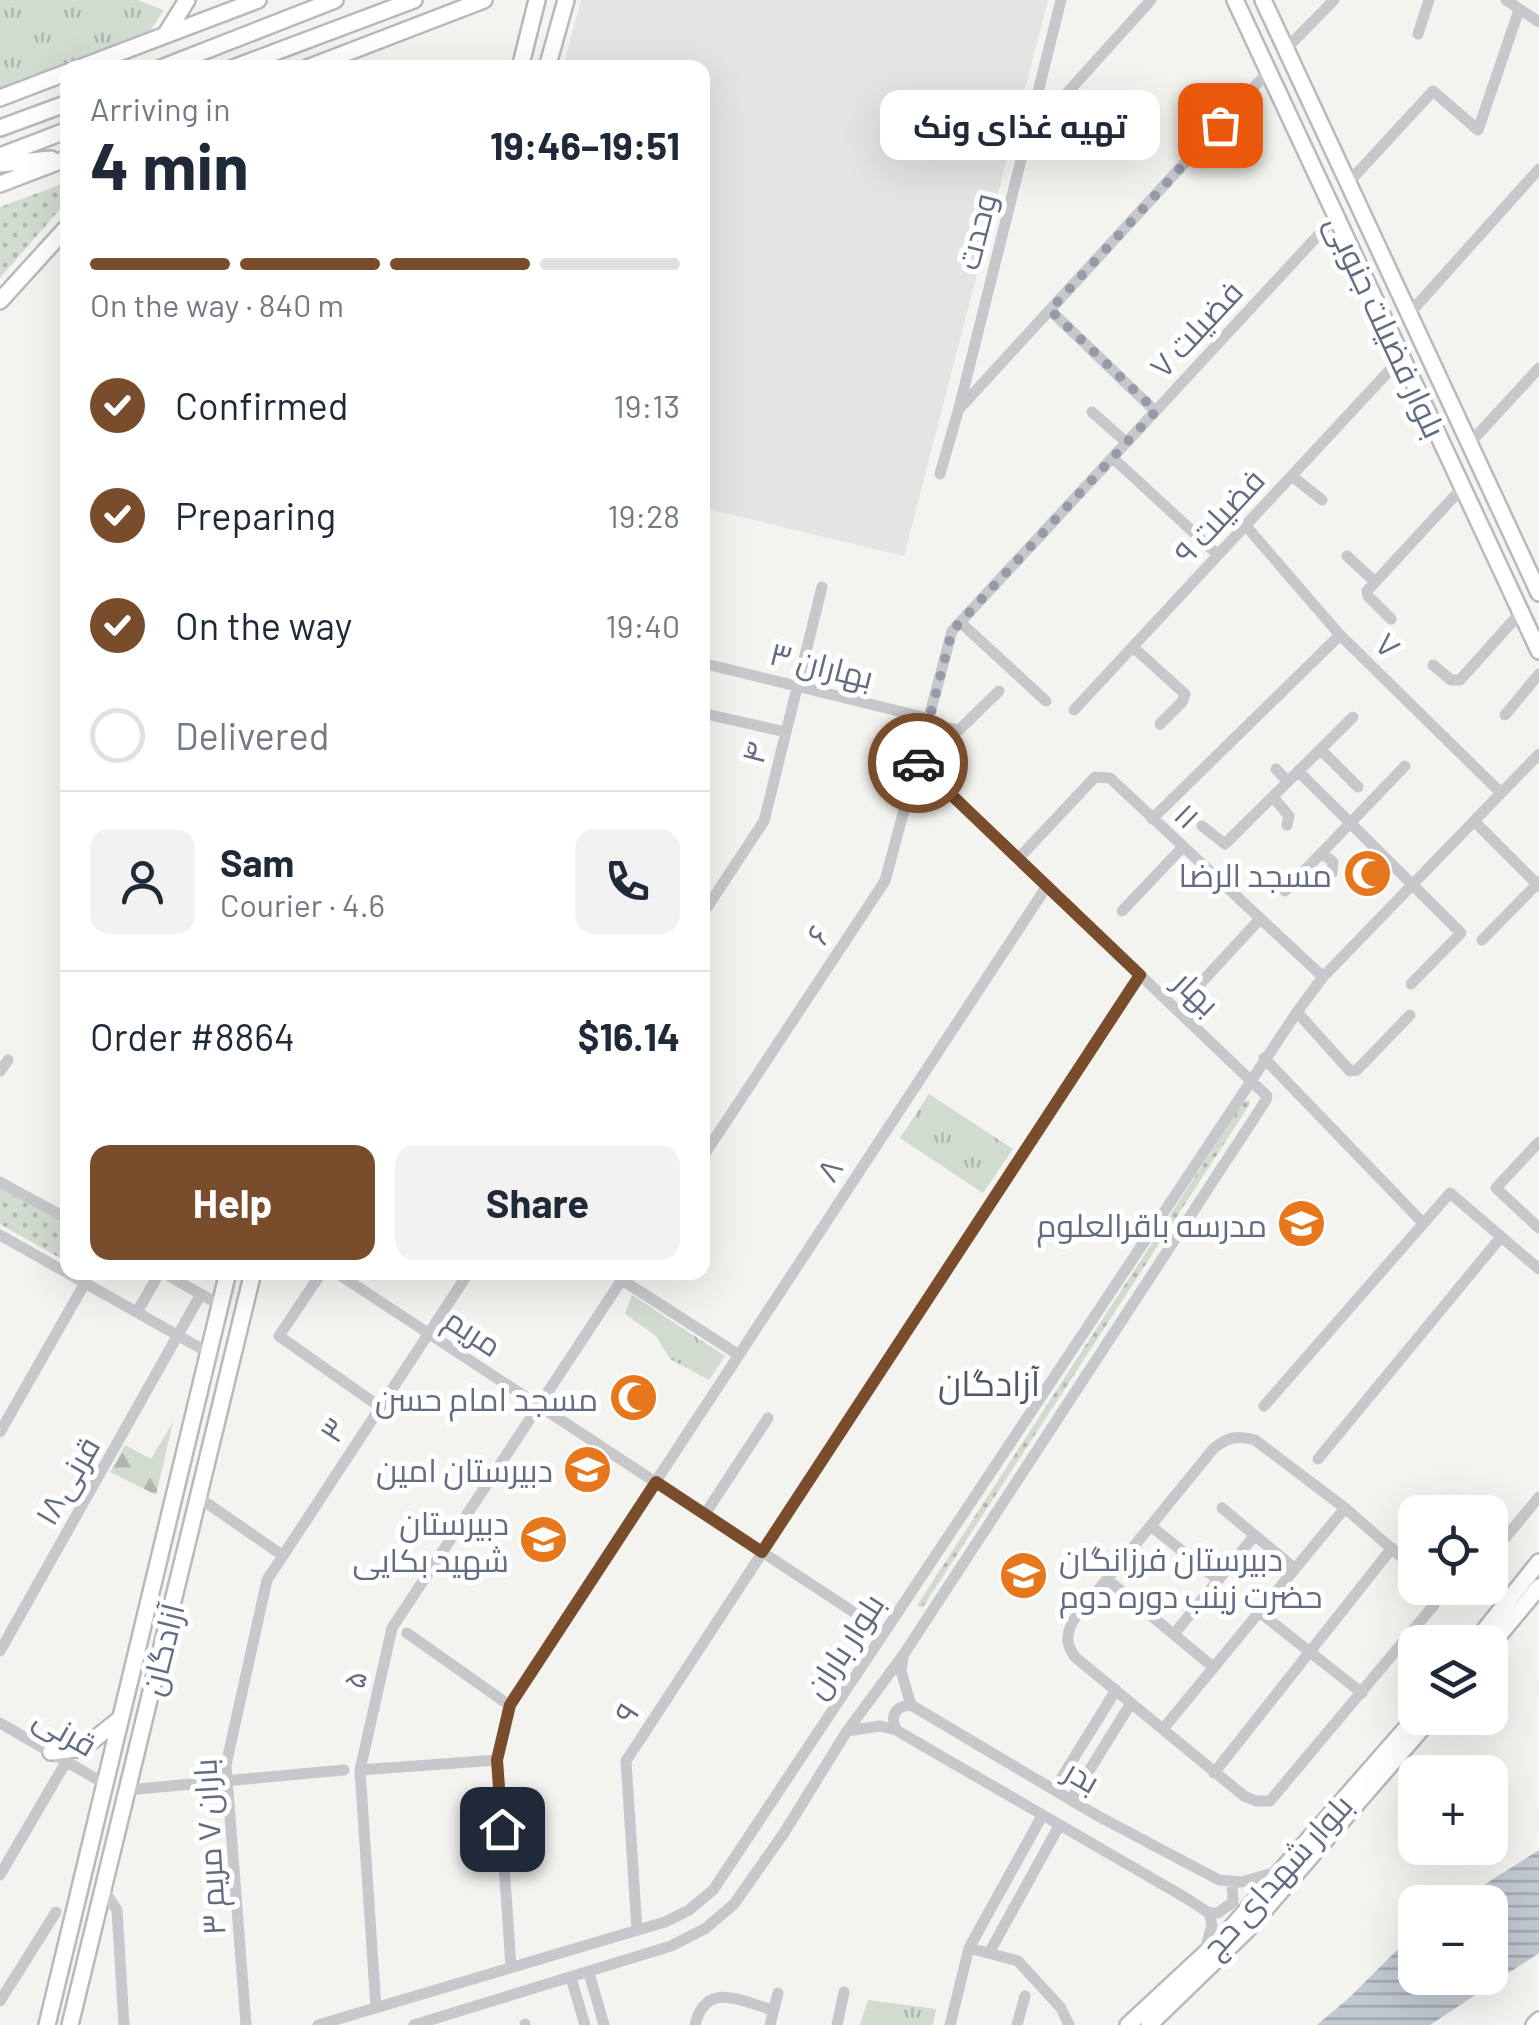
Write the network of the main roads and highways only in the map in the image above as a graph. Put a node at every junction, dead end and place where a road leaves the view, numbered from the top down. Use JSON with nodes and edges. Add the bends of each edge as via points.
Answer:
{"nodes":[{"id":1,"x":187,"y":0,"type":"edge"},
{"id":2,"x":258,"y":0,"type":"edge"},
{"id":3,"x":334,"y":0,"type":"edge"},
{"id":4,"x":414,"y":0,"type":"edge"},
{"id":5,"x":484,"y":0,"type":"edge"},
{"id":6,"x":1234,"y":0,"type":"edge"},
{"id":7,"x":1263,"y":0,"type":"edge"},
{"id":8,"x":536,"y":2,"type":"edge"},
{"id":9,"x":564,"y":4,"type":"edge"},
{"id":10,"x":166,"y":34,"type":"junction"},
{"id":11,"x":99,"y":60,"type":"edge"},
{"id":12,"x":181,"y":60,"type":"edge"},
{"id":13,"x":254,"y":60,"type":"edge"},
{"id":14,"x":328,"y":60,"type":"edge"},
{"id":15,"x":522,"y":60,"type":"edge"},
{"id":16,"x":549,"y":60,"type":"edge"},
{"id":17,"x":60,"y":75,"type":"edge"},
{"id":18,"x":0,"y":98,"type":"edge"},
{"id":19,"x":60,"y":106,"type":"edge"},
{"id":20,"x":0,"y":128,"type":"edge"},
{"id":21,"x":60,"y":133,"type":"edge"},
{"id":22,"x":0,"y":156,"type":"edge"},
{"id":23,"x":60,"y":159,"type":"edge"},
{"id":24,"x":60,"y":161,"type":"edge"},
{"id":25,"x":0,"y":164,"type":"edge"},
{"id":26,"x":0,"y":184,"type":"edge"},
{"id":27,"x":60,"y":235,"type":"edge"},
{"id":28,"x":0,"y":301,"type":"edge"},
{"id":29,"x":1537,"y":581,"type":"edge"},
{"id":30,"x":1539,"y":651,"type":"edge"},
{"id":31,"x":226,"y":1280,"type":"edge"},
{"id":32,"x":251,"y":1280,"type":"edge"},
{"id":33,"x":1539,"y":1562,"type":"edge"},
{"id":34,"x":1539,"y":1587,"type":"edge"},
{"id":35,"x":1489,"y":1625,"type":"edge"},
{"id":36,"x":1507,"y":1625,"type":"edge"},
{"id":37,"x":120,"y":1719,"type":"junction"},
{"id":38,"x":1400,"y":1735,"type":"edge"},
{"id":39,"x":1416,"y":1735,"type":"edge"},
{"id":40,"x":51,"y":1752,"type":"road end"},
{"id":41,"x":70,"y":1929,"type":"junction"},
{"id":42,"x":92,"y":1934,"type":"junction"},
{"id":43,"x":46,"y":2025,"type":"edge"},
{"id":44,"x":70,"y":2025,"type":"edge"},
{"id":45,"x":1128,"y":2025,"type":"edge"},
{"id":46,"x":1149,"y":2025,"type":"edge"}],
"edges":[{"from":1,"to":10,"type":"main road"},
{"from":2,"to":10,"type":"main road"},
{"from":3,"to":12,"type":"main road"},
{"from":4,"to":13,"type":"main road"},
{"from":5,"to":14,"type":"main road"},
{"from":6,"to":30,"type":"main road","name":"بلوار فضیلت جنوبی"},
{"from":7,"to":29,"type":"main road","name":"بلوار فضیلت جنوبی"},
{"from":8,"to":9,"type":"main road"},
{"from":8,"to":15,"type":"main road"},
{"from":9,"to":16,"type":"main road"},
{"from":10,"to":11,"type":"main road"},
{"from":17,"to":18,"type":"main road"},
{"from":19,"to":20,"type":"main road"},
{"from":21,"to":22,"type":"main road"},
{"from":23,"to":25,"type":"main road"},
{"from":24,"to":26,"type":"main road"},
{"from":27,"to":28,"type":"main road"},
{"from":31,"to":37,"type":"main road","name":"آزادگان"},
{"from":32,"to":42,"type":"main road","name":"آزادگان"},
{"from":33,"to":35,"type":"main road"},
{"from":34,"to":36,"type":"main road"},
{"from":37,"to":40,"type":"main road","via":[[83,1748]]},
{"from":37,"to":41,"type":"main road","name":"آزادگان"},
{"from":38,"to":45,"type":"main road","name":"بلوار شهدای حج","via":[[1201,1959]]},
{"from":39,"to":46,"type":"main road","name":"بلوار شهدای حج","via":[[1246,1930]]},
{"from":41,"to":42,"type":"main road"},
{"from":41,"to":43,"type":"main road","name":"آزادگان"},
{"from":42,"to":44,"type":"main road","name":"آزادگان"}]}
